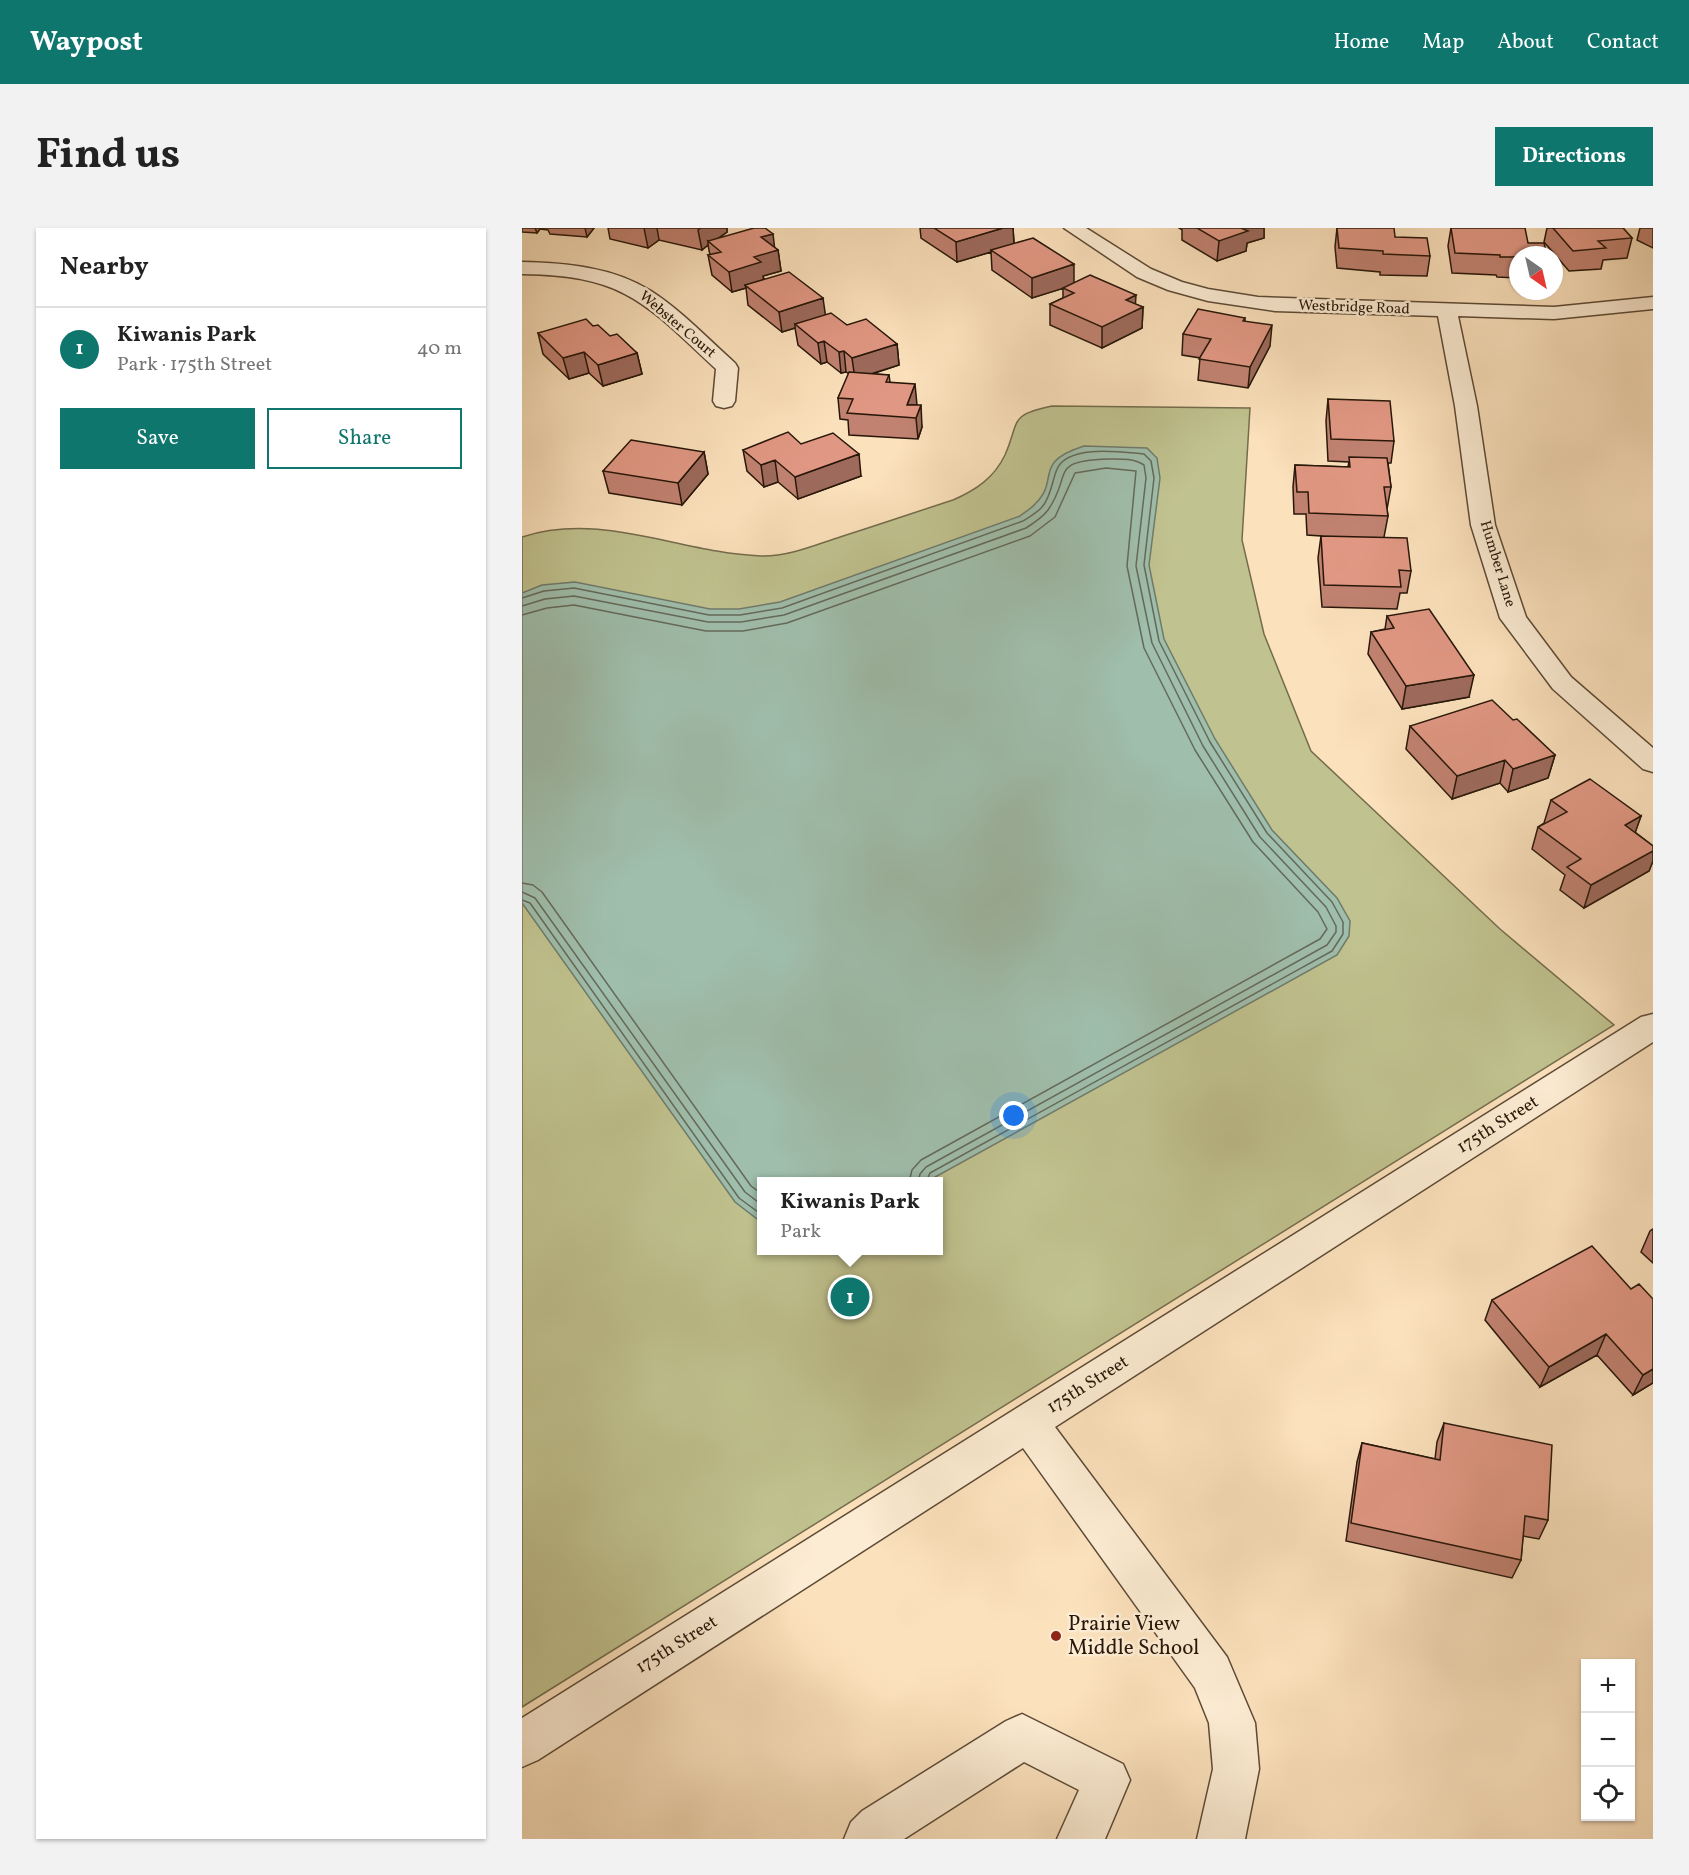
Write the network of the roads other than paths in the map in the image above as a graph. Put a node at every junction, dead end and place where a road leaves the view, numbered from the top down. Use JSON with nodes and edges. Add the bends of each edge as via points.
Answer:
{"nodes":[{"id":1,"x":1073,"y":228,"type":"edge"},
{"id":2,"x":522,"y":268,"type":"edge"},
{"id":3,"x":1653,"y":303,"type":"edge"},
{"id":4,"x":1447,"y":311,"type":"junction"},
{"id":5,"x":724,"y":401,"type":"dead end"},
{"id":6,"x":1653,"y":763,"type":"edge"},
{"id":7,"x":1653,"y":1026,"type":"edge"},
{"id":8,"x":1028,"y":1423,"type":"junction"},
{"id":9,"x":522,"y":1744,"type":"edge"},
{"id":10,"x":868,"y":1839,"type":"edge"},
{"id":11,"x":1081,"y":1839,"type":"edge"},
{"id":12,"x":1221,"y":1839,"type":"edge"}],
"edges":[{"from":1,"to":4,"type":"street","name":"Westbridge Road","via":[[1144,273],[1204,295],[1275,305]]},
{"from":2,"to":5,"type":"street","name":"Webster Court","via":[[593,274],[650,299],[727,368]]},
{"from":3,"to":4,"type":"street","name":"Westbridge Road","via":[[1554,313]]},
{"from":4,"to":6,"type":"street","name":"Humber Lane","via":[[1483,525],[1513,618],[1562,682]]},
{"from":7,"to":8,"type":"street","name":"175th Street"},
{"from":8,"to":9,"type":"street","name":"175th Street"},
{"from":8,"to":12,"type":"street","via":[[1211,1673],[1232,1723],[1236,1769]]},
{"from":10,"to":11,"type":"street","via":[[879,1828],[1022,1737],[1107,1780]]}]}
